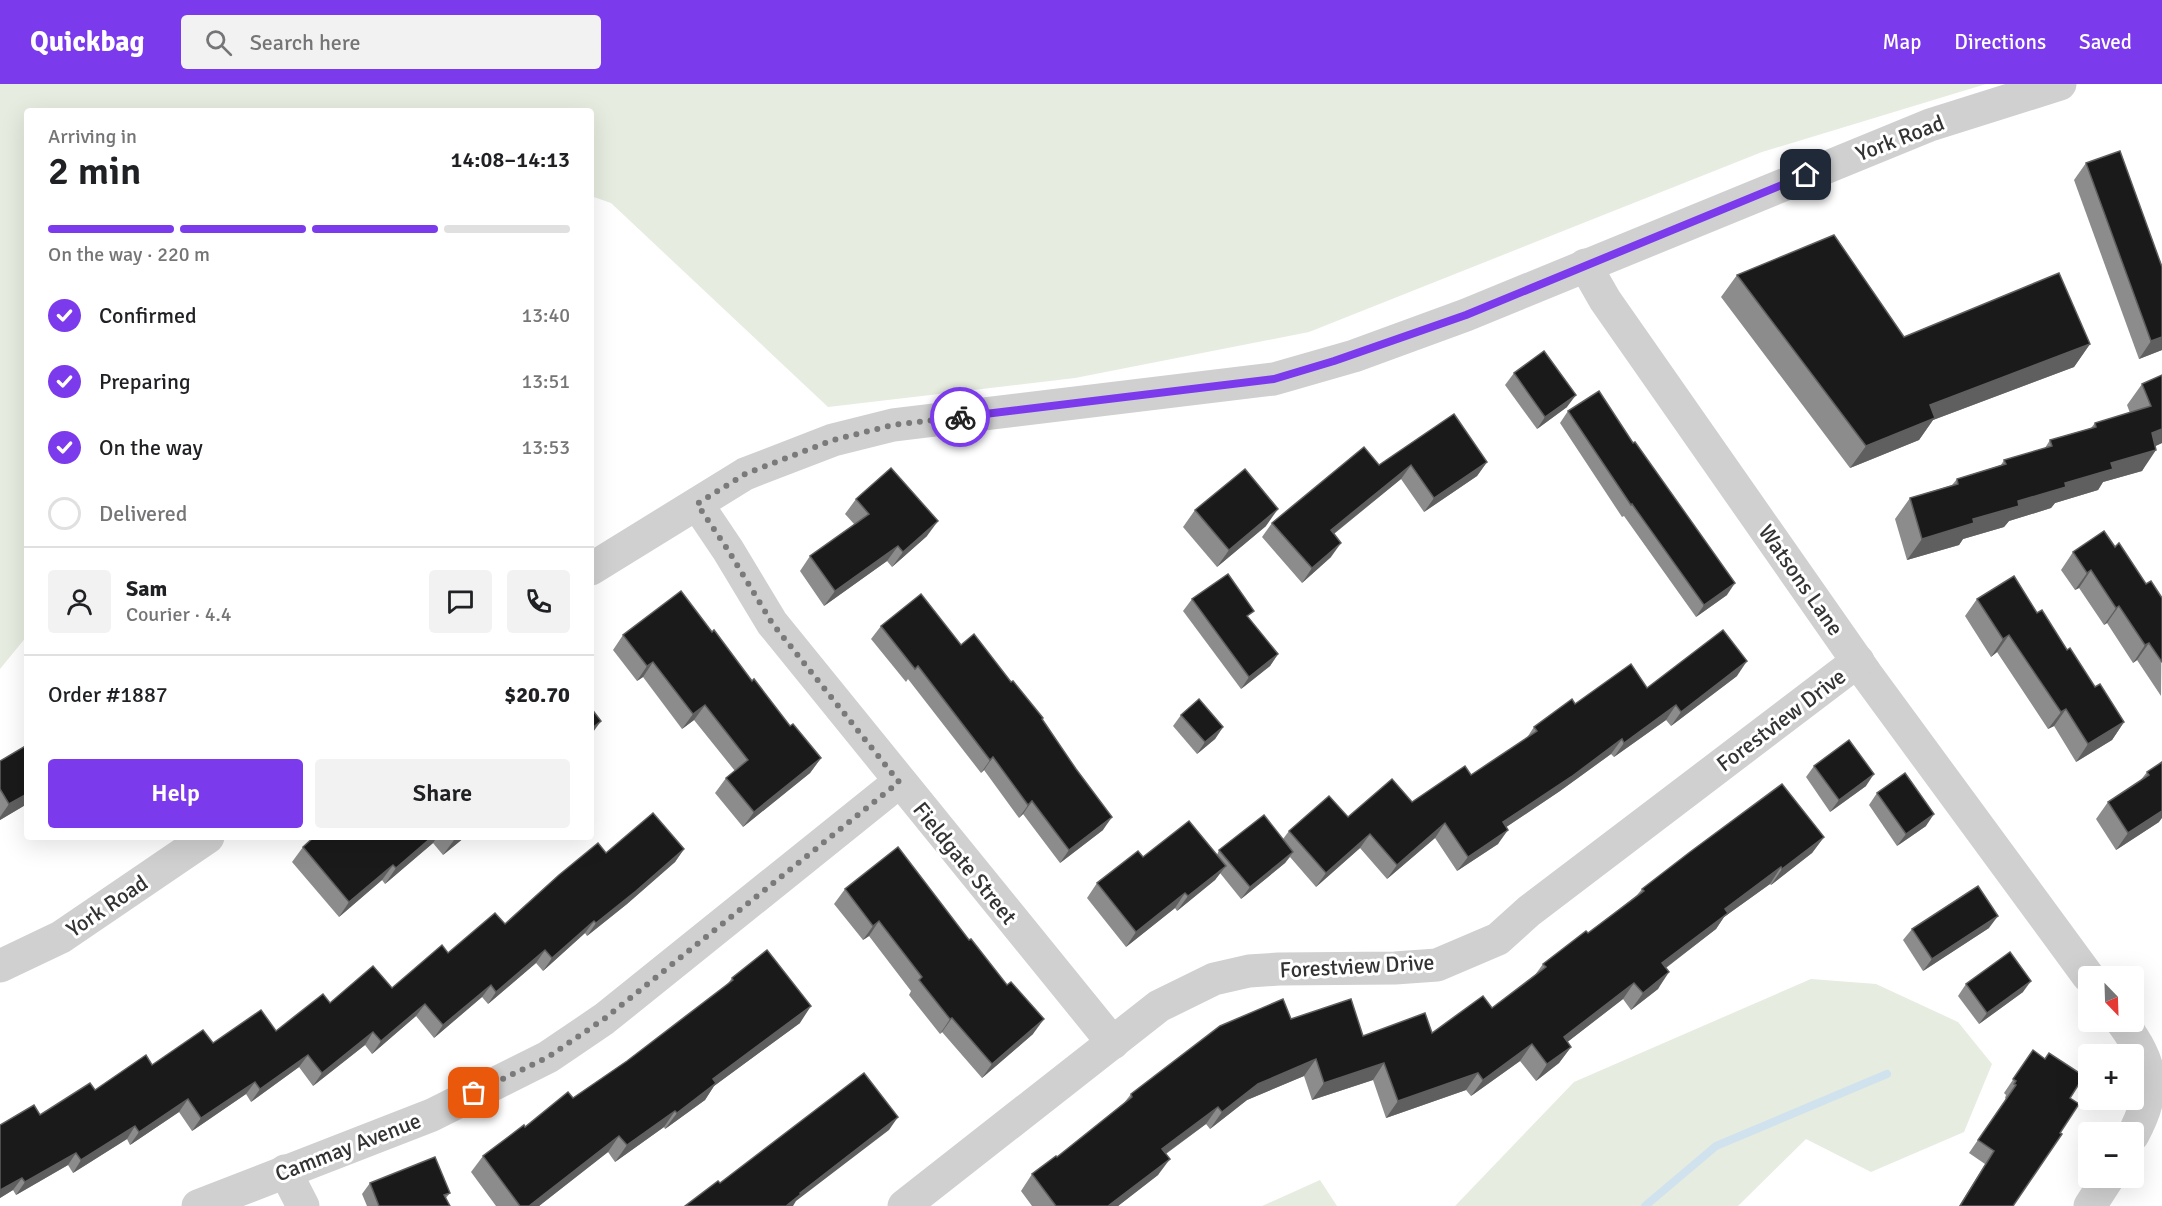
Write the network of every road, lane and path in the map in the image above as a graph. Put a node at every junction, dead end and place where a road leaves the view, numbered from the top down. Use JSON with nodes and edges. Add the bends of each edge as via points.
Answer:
{"nodes":[{"id":1,"x":2060,"y":84,"type":"edge"},
{"id":2,"x":1585,"y":265,"type":"junction"},
{"id":3,"x":697,"y":504,"type":"junction"},
{"id":4,"x":594,"y":568,"type":"edge"},
{"id":5,"x":1858,"y":661,"type":"junction"},
{"id":6,"x":899,"y":782,"type":"junction"},
{"id":7,"x":204,"y":840,"type":"edge"},
{"id":8,"x":0,"y":966,"type":"edge"},
{"id":9,"x":2081,"y":966,"type":"edge"},
{"id":10,"x":2129,"y":1032,"type":"edge"},
{"id":11,"x":1113,"y":1043,"type":"junction"},
{"id":12,"x":2155,"y":1063,"type":"edge"},
{"id":13,"x":2138,"y":1122,"type":"edge"},
{"id":14,"x":285,"y":1171,"type":"junction"},
{"id":15,"x":2102,"y":1188,"type":"edge"},
{"id":16,"x":198,"y":1206,"type":"edge"},
{"id":17,"x":303,"y":1206,"type":"edge"},
{"id":18,"x":904,"y":1206,"type":"edge"},
{"id":19,"x":2090,"y":1206,"type":"edge"}],
"edges":[{"from":1,"to":2,"type":"street","name":"York Road","via":[[1930,125]]},
{"from":2,"to":3,"type":"street","name":"York Road","via":[[1354,356],[1274,379],[893,425],[794,454],[745,474]]},
{"from":2,"to":5,"type":"street","name":"Watsons Lane","via":[[1605,300]]},
{"from":3,"to":4,"type":"street","name":"York Road"},
{"from":3,"to":6,"type":"street","name":"Fieldgate Street","via":[[772,623]]},
{"from":5,"to":9,"type":"street","name":"Watsons Lane"},
{"from":5,"to":11,"type":"street","name":"Forestview Drive","via":[[1497,939],[1437,964],[1259,970],[1214,979],[1159,1006]]},
{"from":6,"to":11,"type":"street","name":"Fieldgate Street"},
{"from":6,"to":14,"type":"street","name":"Cammay Avenue","via":[[604,1019],[548,1057],[432,1115]]},
{"from":7,"to":8,"type":"street","name":"York Road","via":[[61,937]]},
{"from":10,"to":12,"type":"street"},
{"from":11,"to":18,"type":"street","name":"Forestview Drive"},
{"from":12,"to":13,"type":"street"},
{"from":14,"to":16,"type":"street","name":"Cammay Avenue"},
{"from":14,"to":17,"type":"street"},
{"from":15,"to":19,"type":"street"}]}
